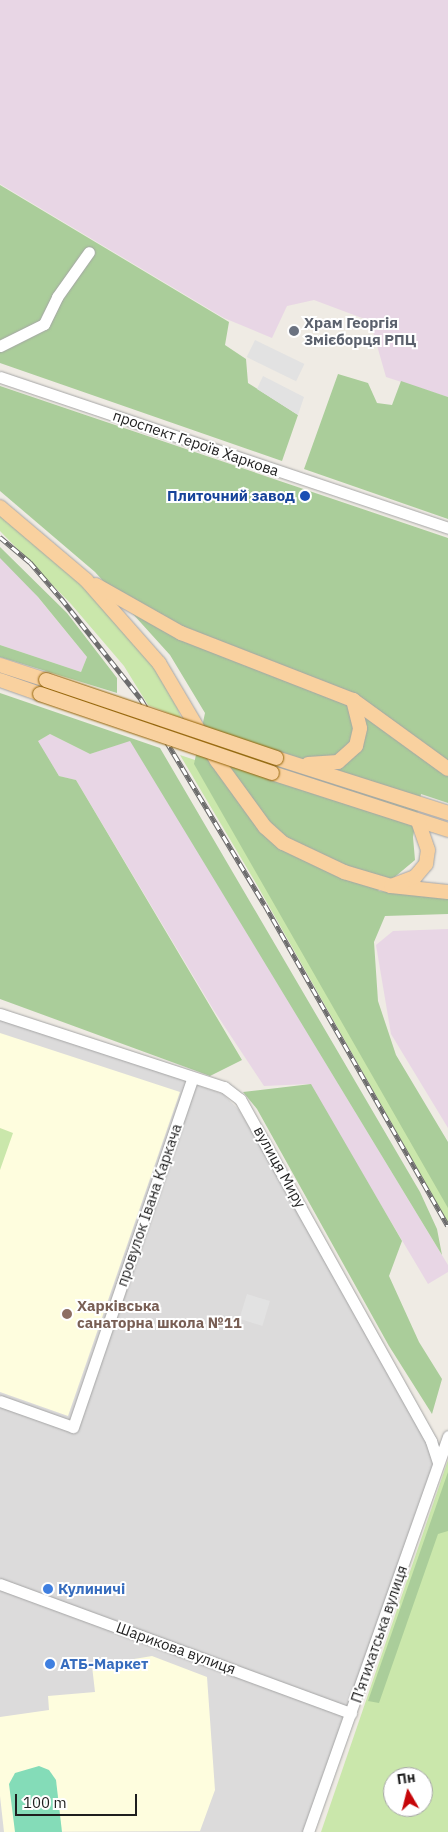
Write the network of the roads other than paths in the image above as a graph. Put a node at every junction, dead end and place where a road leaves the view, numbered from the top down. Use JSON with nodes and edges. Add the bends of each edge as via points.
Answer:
{"nodes":[{"id":1,"x":89,"y":252,"type":"dead end"},
{"id":2,"x":0,"y":346,"type":"edge"},
{"id":3,"x":0,"y":377,"type":"edge"},
{"id":4,"x":0,"y":507,"type":"edge"},
{"id":5,"x":448,"y":528,"type":"edge"},
{"id":6,"x":86,"y":580,"type":"junction"},
{"id":7,"x":0,"y":665,"type":"edge"},
{"id":8,"x":0,"y":680,"type":"edge"},
{"id":9,"x":354,"y":700,"type":"junction"},
{"id":10,"x":291,"y":764,"type":"junction"},
{"id":11,"x":448,"y":769,"type":"edge"},
{"id":12,"x":448,"y":813,"type":"edge"},
{"id":13,"x":418,"y":821,"type":"junction"},
{"id":14,"x":448,"y":830,"type":"edge"},
{"id":15,"x":391,"y":886,"type":"junction"},
{"id":16,"x":448,"y":892,"type":"edge"},
{"id":17,"x":0,"y":1014,"type":"edge"},
{"id":18,"x":192,"y":1079,"type":"junction"},
{"id":19,"x":0,"y":1401,"type":"edge"},
{"id":20,"x":448,"y":1436,"type":"edge"},
{"id":21,"x":438,"y":1462,"type":"junction"},
{"id":22,"x":0,"y":1584,"type":"edge"},
{"id":23,"x":351,"y":1713,"type":"junction"},
{"id":24,"x":308,"y":1832,"type":"edge"}],
"edges":[{"from":1,"to":2,"type":"street","via":[[57,297],[44,324]]},
{"from":3,"to":5,"type":"street","name":"проспект Героїв Харкова"},
{"from":4,"to":6,"type":"main road"},
{"from":6,"to":9,"type":"main road","via":[[180,633]]},
{"from":6,"to":15,"type":"main road","via":[[159,663],[217,761],[265,827],[302,854]]},
{"from":7,"to":10,"type":"main road","bridge":true},
{"from":8,"to":13,"type":"main road","bridge":true},
{"from":9,"to":10,"type":"main road","via":[[360,728],[356,746],[338,762]]},
{"from":9,"to":11,"type":"main road"},
{"from":10,"to":12,"type":"main road"},
{"from":13,"to":14,"type":"main road"},
{"from":13,"to":15,"type":"main road","via":[[428,850],[426,864],[415,877]]},
{"from":15,"to":16,"type":"main road"},
{"from":17,"to":18,"type":"street","name":"вулиця Миру"},
{"from":18,"to":19,"type":"street","name":"провулок Івана Каркача","via":[[73,1427]]},
{"from":18,"to":21,"type":"street","name":"вулиця Миру","via":[[224,1087],[240,1099],[251,1115],[431,1441]]},
{"from":20,"to":21,"type":"street","name":"П’ятихатська вулиця"},
{"from":21,"to":23,"type":"street","name":"П’ятихатська вулиця"},
{"from":22,"to":23,"type":"street","name":"Шарикова вулиця"},
{"from":23,"to":24,"type":"street","name":"П’ятихатська вулиця"}]}
